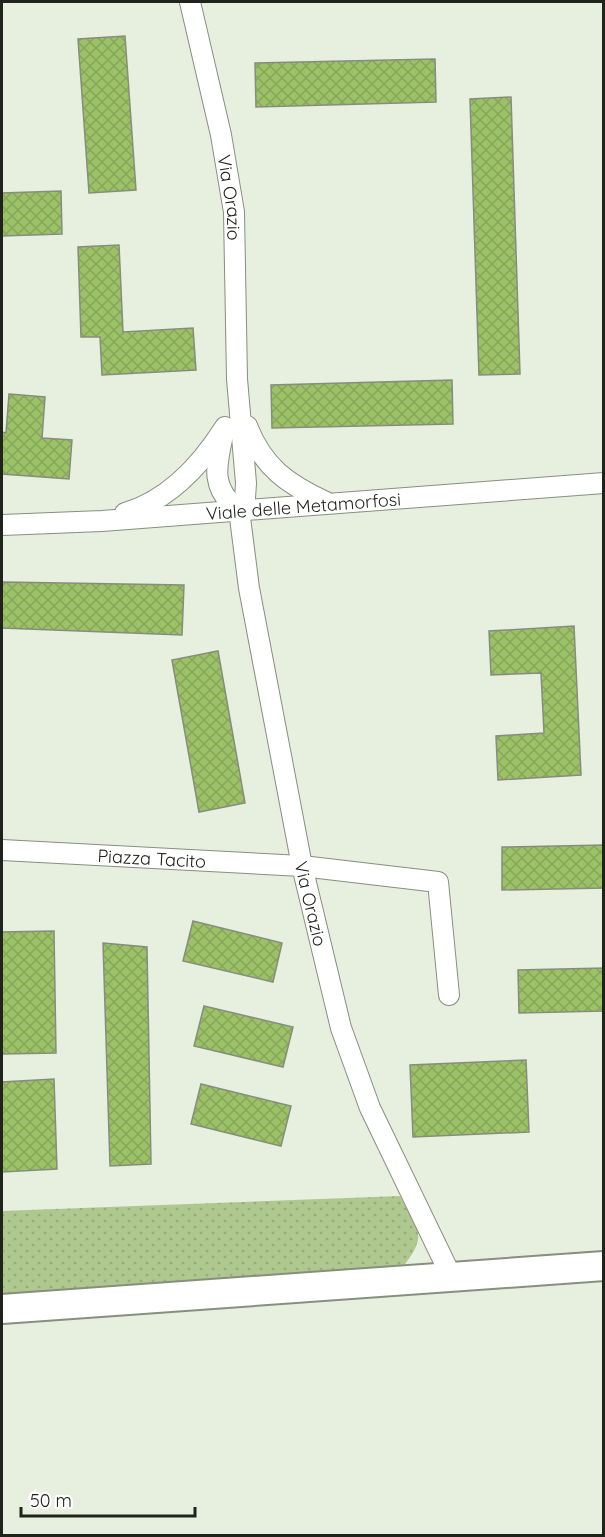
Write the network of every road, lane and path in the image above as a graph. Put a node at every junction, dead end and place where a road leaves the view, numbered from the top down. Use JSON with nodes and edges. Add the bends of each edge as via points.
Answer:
{"nodes":[{"id":1,"x":189,"y":7,"type":"edge"},
{"id":2,"x":237,"y":379,"type":"junction"},
{"id":3,"x":241,"y":413,"type":"junction"},
{"id":4,"x":225,"y":427,"type":"junction"},
{"id":5,"x":603,"y":483,"type":"edge"},
{"id":6,"x":329,"y":504,"type":"junction"},
{"id":7,"x":238,"y":510,"type":"junction"},
{"id":8,"x":102,"y":521,"type":"junction"},
{"id":9,"x":2,"y":525,"type":"edge"},
{"id":10,"x":2,"y":850,"type":"edge"},
{"id":11,"x":302,"y":866,"type":"junction"},
{"id":12,"x":449,"y":995,"type":"dead end"},
{"id":13,"x":603,"y":1266,"type":"edge"},
{"id":14,"x":452,"y":1278,"type":"junction"},
{"id":15,"x":2,"y":1309,"type":"edge"}],
"edges":[{"from":1,"to":2,"type":"street","name":"Via Orazio","via":[[221,135],[234,212]]},
{"from":2,"to":3,"type":"street","name":"Via Orazio"},
{"from":2,"to":4,"type":"street","name":"Via Orazio"},
{"from":3,"to":6,"type":"street","name":"Via Orazio","via":[[255,448],[271,468],[299,490]]},
{"from":3,"to":7,"type":"street","name":"Via Orazio","via":[[246,483],[245,498]]},
{"from":4,"to":7,"type":"street","name":"Via Orazio","via":[[217,469],[219,488],[224,499]]},
{"from":4,"to":8,"type":"street","name":"Via Orazio","via":[[211,450],[162,496]]},
{"from":5,"to":6,"type":"street","name":"Viale delle Metamorfosi"},
{"from":6,"to":7,"type":"street","name":"Viale delle Metamorfosi"},
{"from":7,"to":8,"type":"street","name":"Viale delle Metamorfosi"},
{"from":7,"to":11,"type":"street","name":"Via Orazio"},
{"from":8,"to":9,"type":"street","name":"Viale delle Metamorfosi"},
{"from":10,"to":11,"type":"street","name":"Piazza Tacito"},
{"from":11,"to":12,"type":"street","name":"Piazza Tacito","via":[[438,882]]},
{"from":11,"to":14,"type":"street","name":"Via Orazio","via":[[341,1028],[355,1068],[370,1108]]},
{"from":13,"to":14,"type":"main road"},
{"from":14,"to":15,"type":"main road"}]}
